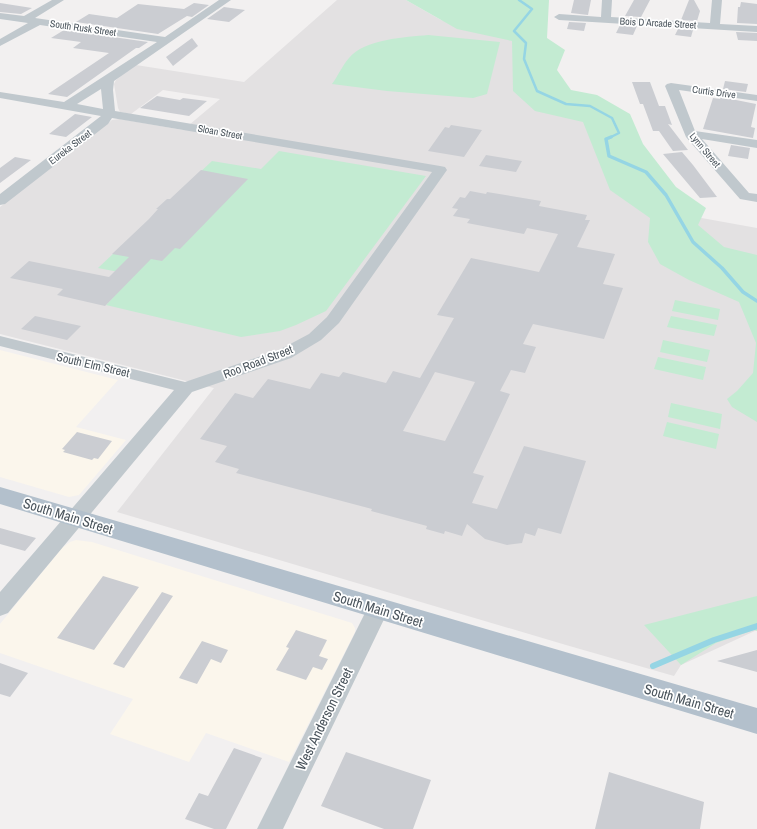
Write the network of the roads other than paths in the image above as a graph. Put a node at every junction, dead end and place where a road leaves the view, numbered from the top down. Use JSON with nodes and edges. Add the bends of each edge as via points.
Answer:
{"nodes":[{"id":1,"x":59,"y":0,"type":"edge"},
{"id":2,"x":226,"y":0,"type":"edge"},
{"id":3,"x":607,"y":0,"type":"edge"},
{"id":4,"x":717,"y":0,"type":"edge"},
{"id":5,"x":0,"y":16,"type":"edge"},
{"id":6,"x":558,"y":17,"type":"dead end"},
{"id":7,"x":25,"y":20,"type":"junction"},
{"id":8,"x":606,"y":20,"type":"junction"},
{"id":9,"x":37,"y":22,"type":"junction"},
{"id":10,"x":715,"y":26,"type":"junction"},
{"id":11,"x":757,"y":29,"type":"edge"},
{"id":12,"x":166,"y":40,"type":"junction"},
{"id":13,"x":0,"y":43,"type":"edge"},
{"id":14,"x":109,"y":79,"type":"junction"},
{"id":15,"x":671,"y":86,"type":"joint"},
{"id":16,"x":0,"y":95,"type":"edge"},
{"id":17,"x":757,"y":98,"type":"edge"},
{"id":18,"x":66,"y":106,"type":"junction"},
{"id":19,"x":108,"y":113,"type":"junction"},
{"id":20,"x":690,"y":134,"type":"junction"},
{"id":21,"x":757,"y":144,"type":"edge"},
{"id":22,"x":440,"y":170,"type":"joint"},
{"id":23,"x":757,"y":198,"type":"edge"},
{"id":24,"x":0,"y":201,"type":"edge"},
{"id":25,"x":0,"y":341,"type":"edge"},
{"id":26,"x":186,"y":388,"type":"junction"},
{"id":27,"x":0,"y":495,"type":"edge"},
{"id":28,"x":75,"y":518,"type":"junction"},
{"id":29,"x":0,"y":607,"type":"edge"},
{"id":30,"x":378,"y":609,"type":"junction"},
{"id":31,"x":757,"y":721,"type":"edge"},
{"id":32,"x":270,"y":829,"type":"edge"}],
"edges":[{"from":1,"to":7,"type":"street"},
{"from":2,"to":12,"type":"street"},
{"from":3,"to":8,"type":"street"},
{"from":4,"to":10,"type":"street"},
{"from":5,"to":7,"type":"street","name":"South Rusk Street"},
{"from":6,"to":8,"type":"street","name":"Bois D Arcade Street"},
{"from":7,"to":9,"type":"street","name":"South Rusk Street"},
{"from":8,"to":10,"type":"street","name":"Bois D Arcade Street"},
{"from":9,"to":12,"type":"street","name":"South Rusk Street"},
{"from":9,"to":13,"type":"street"},
{"from":10,"to":11,"type":"street","name":"Bois D Arcade Street"},
{"from":12,"to":14,"type":"street"},
{"from":14,"to":18,"type":"street"},
{"from":14,"to":19,"type":"street","via":[[106,86],[110,107]]},
{"from":15,"to":17,"type":"street","name":"Curtis Drive"},
{"from":15,"to":20,"type":"street","name":"Lynn Street"},
{"from":16,"to":18,"type":"street","name":"Sloan Street"},
{"from":18,"to":19,"type":"street","name":"Sloan Street"},
{"from":19,"to":22,"type":"street","name":"Sloan Street"},
{"from":19,"to":24,"type":"street","name":"Eureka Street","via":[[98,127]]},
{"from":20,"to":21,"type":"street"},
{"from":20,"to":23,"type":"street","name":"Lynn Street","via":[[745,196]]},
{"from":22,"to":26,"type":"street","name":"Roo Road Street","via":[[334,320],[315,337],[285,354]]},
{"from":25,"to":26,"type":"street","name":"South Elm Street"},
{"from":26,"to":28,"type":"street"},
{"from":27,"to":28,"type":"main road","name":"South Main Street"},
{"from":28,"to":29,"type":"street"},
{"from":28,"to":30,"type":"main road","name":"South Main Street"},
{"from":30,"to":31,"type":"main road","name":"South Main Street"},
{"from":30,"to":32,"type":"street","name":"West Anderson Street"}]}
